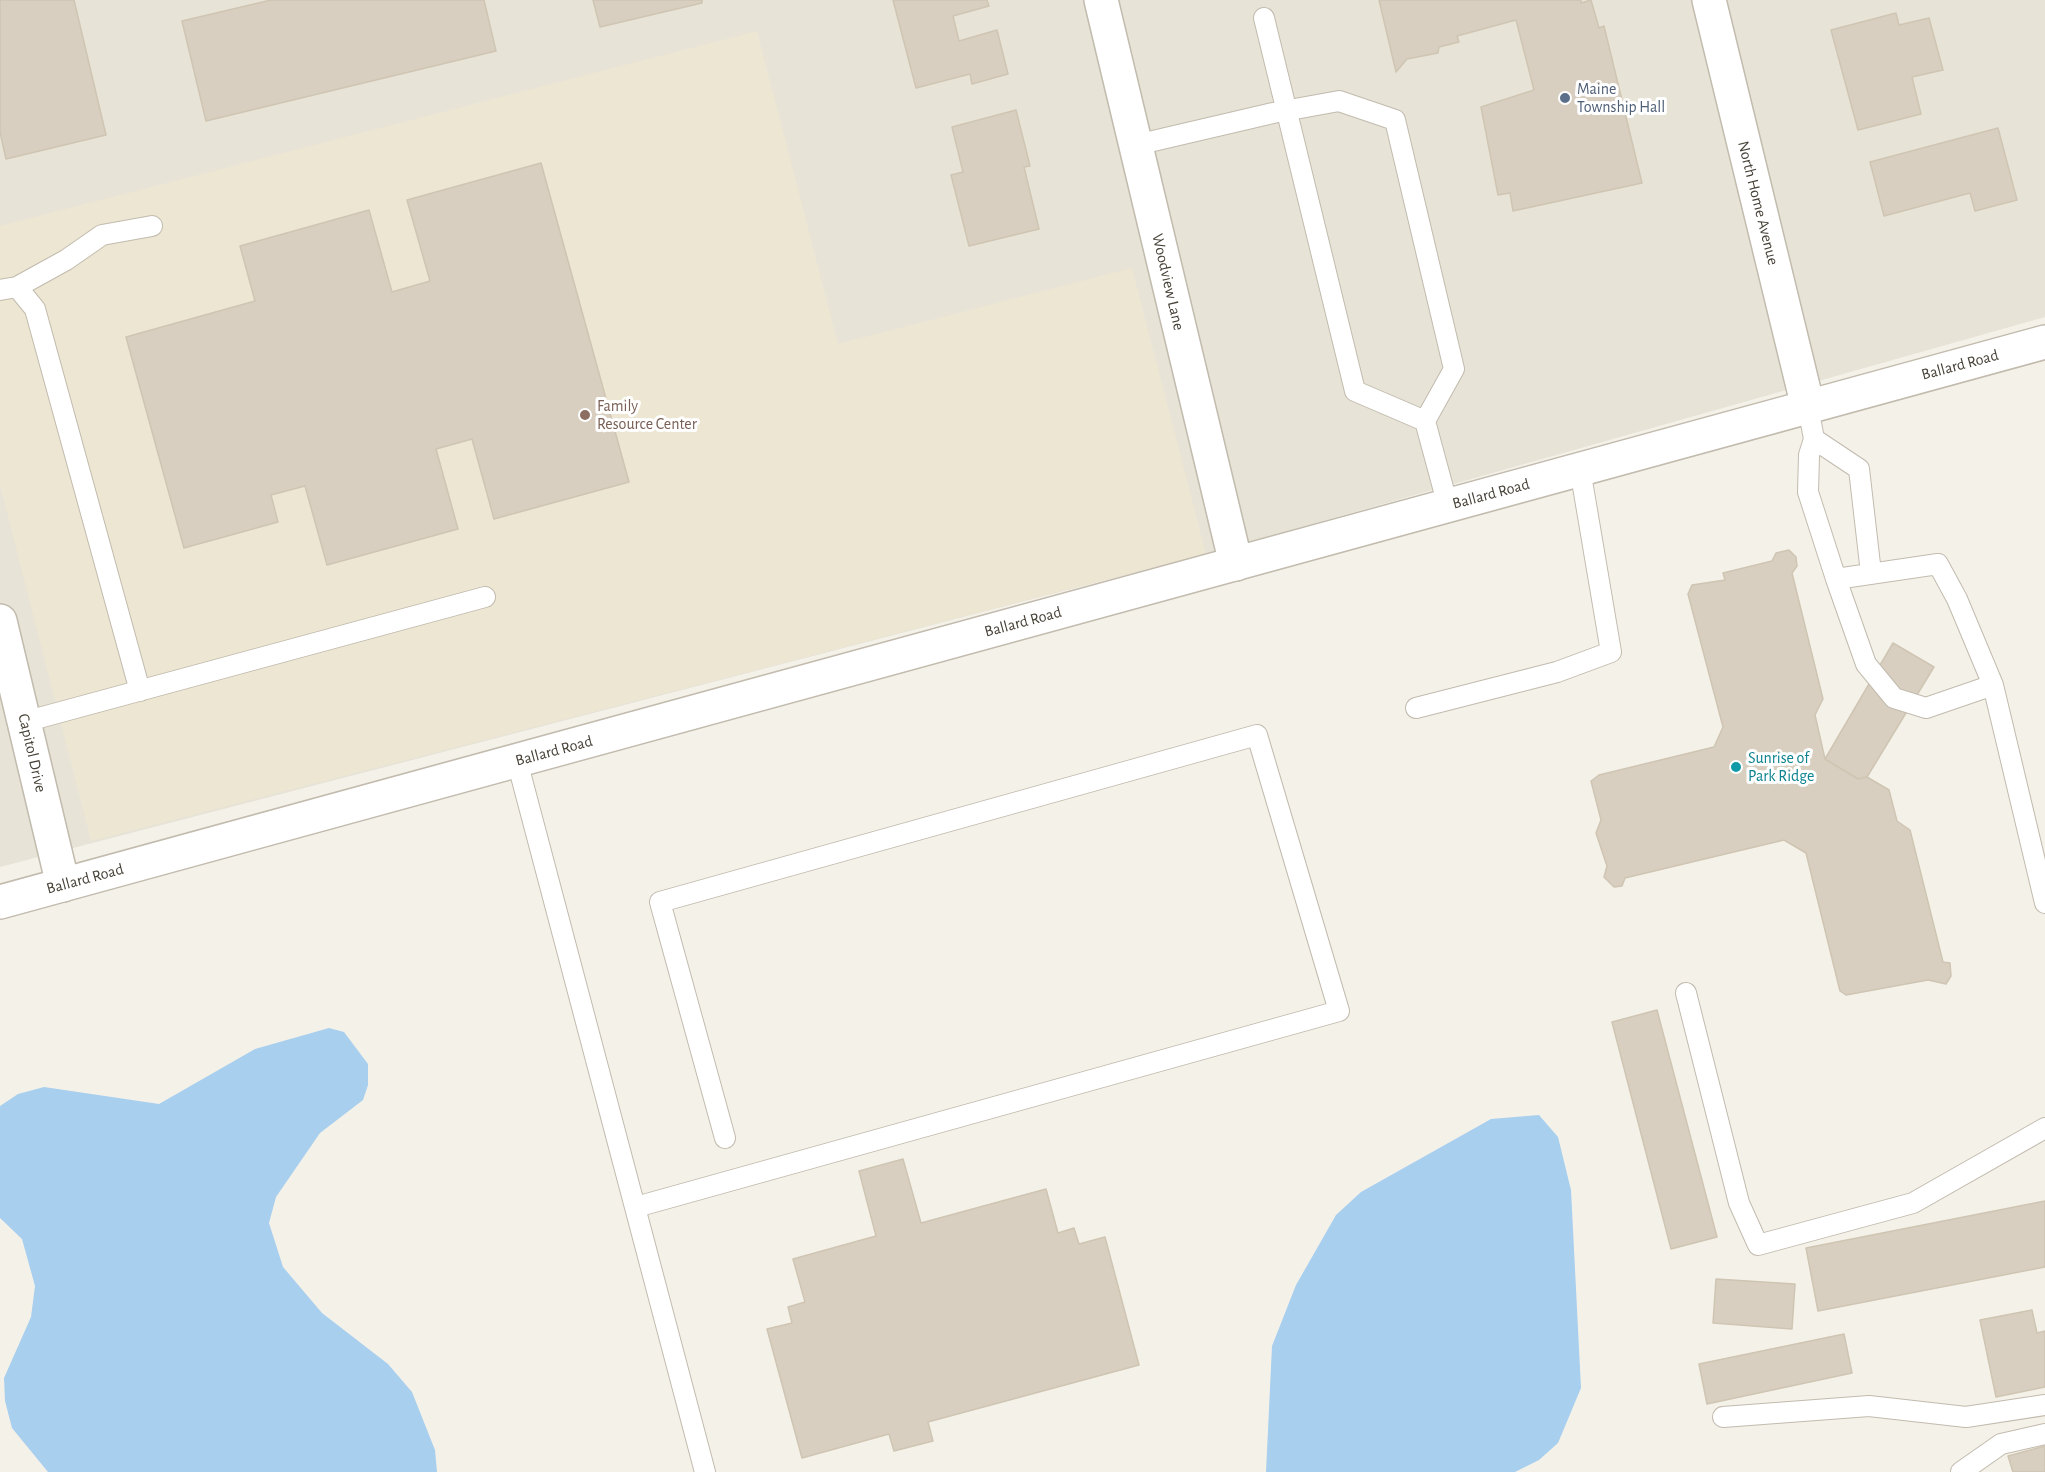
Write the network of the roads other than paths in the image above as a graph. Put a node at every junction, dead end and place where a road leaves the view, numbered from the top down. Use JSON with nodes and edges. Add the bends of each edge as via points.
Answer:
{"nodes":[{"id":1,"x":1101,"y":0,"type":"edge"},
{"id":2,"x":1709,"y":0,"type":"edge"},
{"id":3,"x":1264,"y":18,"type":"dead end"},
{"id":4,"x":1286,"y":111,"type":"junction"},
{"id":5,"x":1136,"y":144,"type":"junction"},
{"id":6,"x":152,"y":226,"type":"dead end"},
{"id":7,"x":9,"y":289,"type":"edge"},
{"id":8,"x":2045,"y":342,"type":"edge"},
{"id":9,"x":1808,"y":407,"type":"junction"},
{"id":10,"x":1425,"y":421,"type":"junction"},
{"id":11,"x":1814,"y":439,"type":"junction"},
{"id":12,"x":1580,"y":470,"type":"junction"},
{"id":13,"x":1448,"y":506,"type":"junction"},
{"id":14,"x":1236,"y":564,"type":"junction"},
{"id":15,"x":1871,"y":573,"type":"junction"},
{"id":16,"x":1836,"y":579,"type":"junction"},
{"id":17,"x":485,"y":597,"type":"dead end"},
{"id":18,"x":0,"y":621,"type":"edge"},
{"id":19,"x":1993,"y":685,"type":"junction"},
{"id":20,"x":141,"y":691,"type":"junction"},
{"id":21,"x":1416,"y":708,"type":"dead end"},
{"id":22,"x":24,"y":722,"type":"junction"},
{"id":23,"x":517,"y":761,"type":"junction"},
{"id":24,"x":63,"y":885,"type":"junction"},
{"id":25,"x":0,"y":902,"type":"edge"},
{"id":26,"x":2045,"y":903,"type":"edge"},
{"id":27,"x":1686,"y":993,"type":"dead end"},
{"id":28,"x":2045,"y":1128,"type":"edge"},
{"id":29,"x":725,"y":1138,"type":"dead end"},
{"id":30,"x":636,"y":1207,"type":"junction"},
{"id":31,"x":2045,"y":1405,"type":"edge"},
{"id":32,"x":1723,"y":1417,"type":"dead end"},
{"id":33,"x":2045,"y":1434,"type":"edge"},
{"id":34,"x":705,"y":1472,"type":"edge"},
{"id":35,"x":1961,"y":1472,"type":"edge"}],
"edges":[{"from":1,"to":5,"type":"street","name":"Woodview Lane"},
{"from":2,"to":9,"type":"street","name":"North Home Avenue"},
{"from":3,"to":4,"type":"lane"},
{"from":4,"to":5,"type":"lane"},
{"from":4,"to":10,"type":"lane","via":[[1355,391]]},
{"from":4,"to":10,"type":"lane","via":[[1339,101],[1395,120],[1454,369]]},
{"from":5,"to":14,"type":"street","name":"Woodview Lane"},
{"from":6,"to":7,"type":"lane","via":[[102,235],[66,260]]},
{"from":7,"to":20,"type":"lane","via":[[35,309]]},
{"from":8,"to":9,"type":"street","name":"Ballard Road"},
{"from":9,"to":11,"type":"lane"},
{"from":9,"to":12,"type":"street","name":"Ballard Road"},
{"from":10,"to":13,"type":"lane"},
{"from":11,"to":15,"type":"lane","via":[[1859,469]]},
{"from":11,"to":16,"type":"lane","via":[[1809,455],[1808,492]]},
{"from":12,"to":13,"type":"street","name":"Ballard Road"},
{"from":12,"to":21,"type":"lane","via":[[1611,652],[1557,672]]},
{"from":13,"to":14,"type":"street","name":"Ballard Road"},
{"from":14,"to":23,"type":"street","name":"Ballard Road"},
{"from":15,"to":16,"type":"lane"},
{"from":15,"to":19,"type":"lane","via":[[1938,564],[1958,599]]},
{"from":16,"to":19,"type":"lane","via":[[1866,664],[1894,698],[1926,708]]},
{"from":17,"to":20,"type":"lane"},
{"from":18,"to":22,"type":"street","name":"Capitol Drive"},
{"from":19,"to":26,"type":"lane"},
{"from":20,"to":22,"type":"lane"},
{"from":22,"to":24,"type":"street","name":"Capitol Drive"},
{"from":23,"to":24,"type":"street","name":"Ballard Road"},
{"from":23,"to":30,"type":"lane"},
{"from":24,"to":25,"type":"street","name":"Ballard Road"},
{"from":27,"to":28,"type":"lane","via":[[1739,1203],[1758,1245],[1913,1203]]},
{"from":29,"to":30,"type":"lane","via":[[660,903],[1257,735],[1340,1011]]},
{"from":30,"to":34,"type":"lane"},
{"from":31,"to":32,"type":"lane","via":[[1966,1417],[1869,1406]]},
{"from":33,"to":35,"type":"lane","via":[[2001,1444]]}]}
